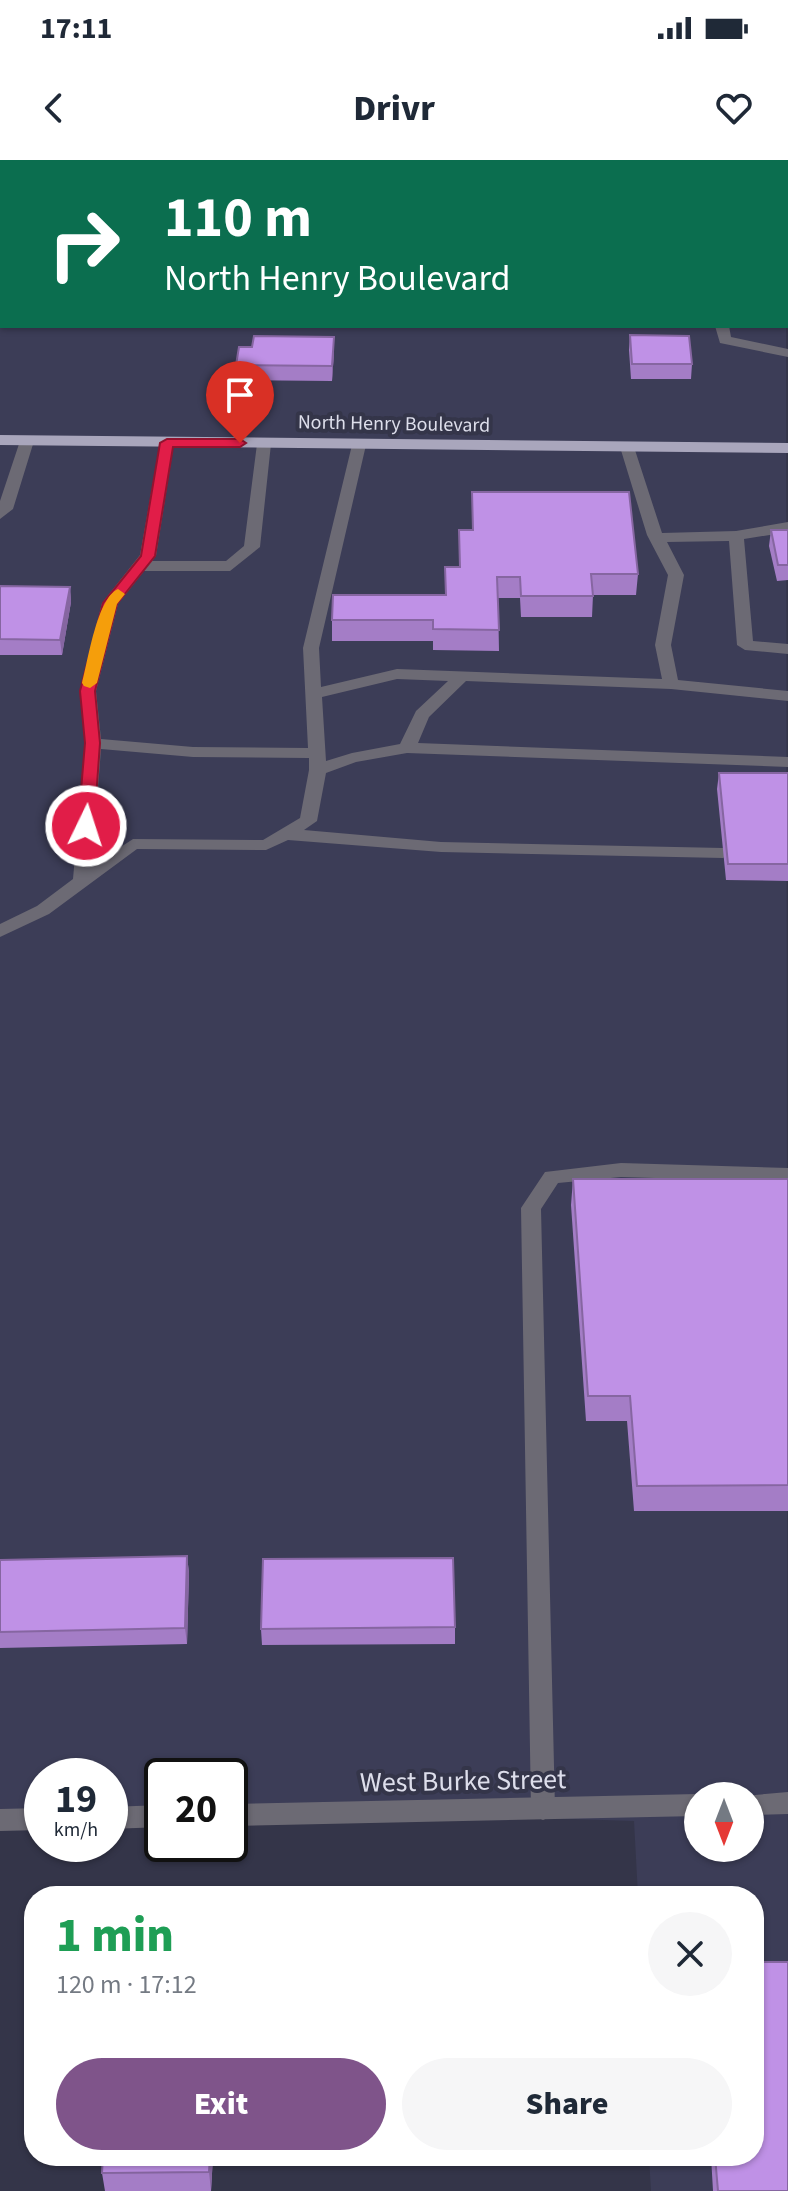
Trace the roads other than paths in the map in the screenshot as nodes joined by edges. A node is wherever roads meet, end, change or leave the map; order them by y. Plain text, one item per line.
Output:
1 (722, 328) edge
2 (788, 353) edge
3 (0, 440) edge
4 (27, 441) junction
5 (167, 443) junction
6 (264, 444) junction
7 (359, 445) junction
8 (627, 447) junction
9 (788, 448) edge
10 (0, 514) edge
11 (788, 527) edge
12 (736, 536) junction
13 (657, 538) junction
14 (140, 566) junction
15 (788, 649) edge
16 (462, 676) junction
17 (671, 684) junction
18 (313, 694) junction
19 (788, 696) edge
20 (93, 743) junction
21 (407, 748) junction
22 (317, 762) junction
23 (788, 762) edge
24 (285, 834) junction
25 (723, 853) edge
26 (82, 881) junction
27 (0, 931) edge
28 (788, 1175) edge
29 (788, 1803) edge
30 (764, 1804) edge
31 (684, 1805) edge
32 (543, 1809) junction
33 (248, 1815) edge
34 (24, 1819) edge
35 (0, 1820) edge

1 - 2 street
3 - 4 highway, North Henry Boulevard
4 - 5 highway, North Henry Boulevard
4 - 10 street
5 - 6 highway, North Henry Boulevard
5 - 14 street
6 - 7 highway, North Henry Boulevard
6 - 14 street
7 - 8 highway, North Henry Boulevard
7 - 18 street
8 - 9 highway, North Henry Boulevard
8 - 13 street
11 - 12 street
12 - 13 street
12 - 15 street
13 - 17 street
14 - 20 street
16 - 17 street
16 - 18 street
16 - 21 street
17 - 19 street
18 - 22 street
20 - 22 street
20 - 26 street
21 - 22 street
21 - 23 street
22 - 24 street
24 - 25 street
24 - 26 street
26 - 27 street
28 - 32 street
29 - 30 street
31 - 32 street, West Burke Street
32 - 33 street, West Burke Street
34 - 35 street

